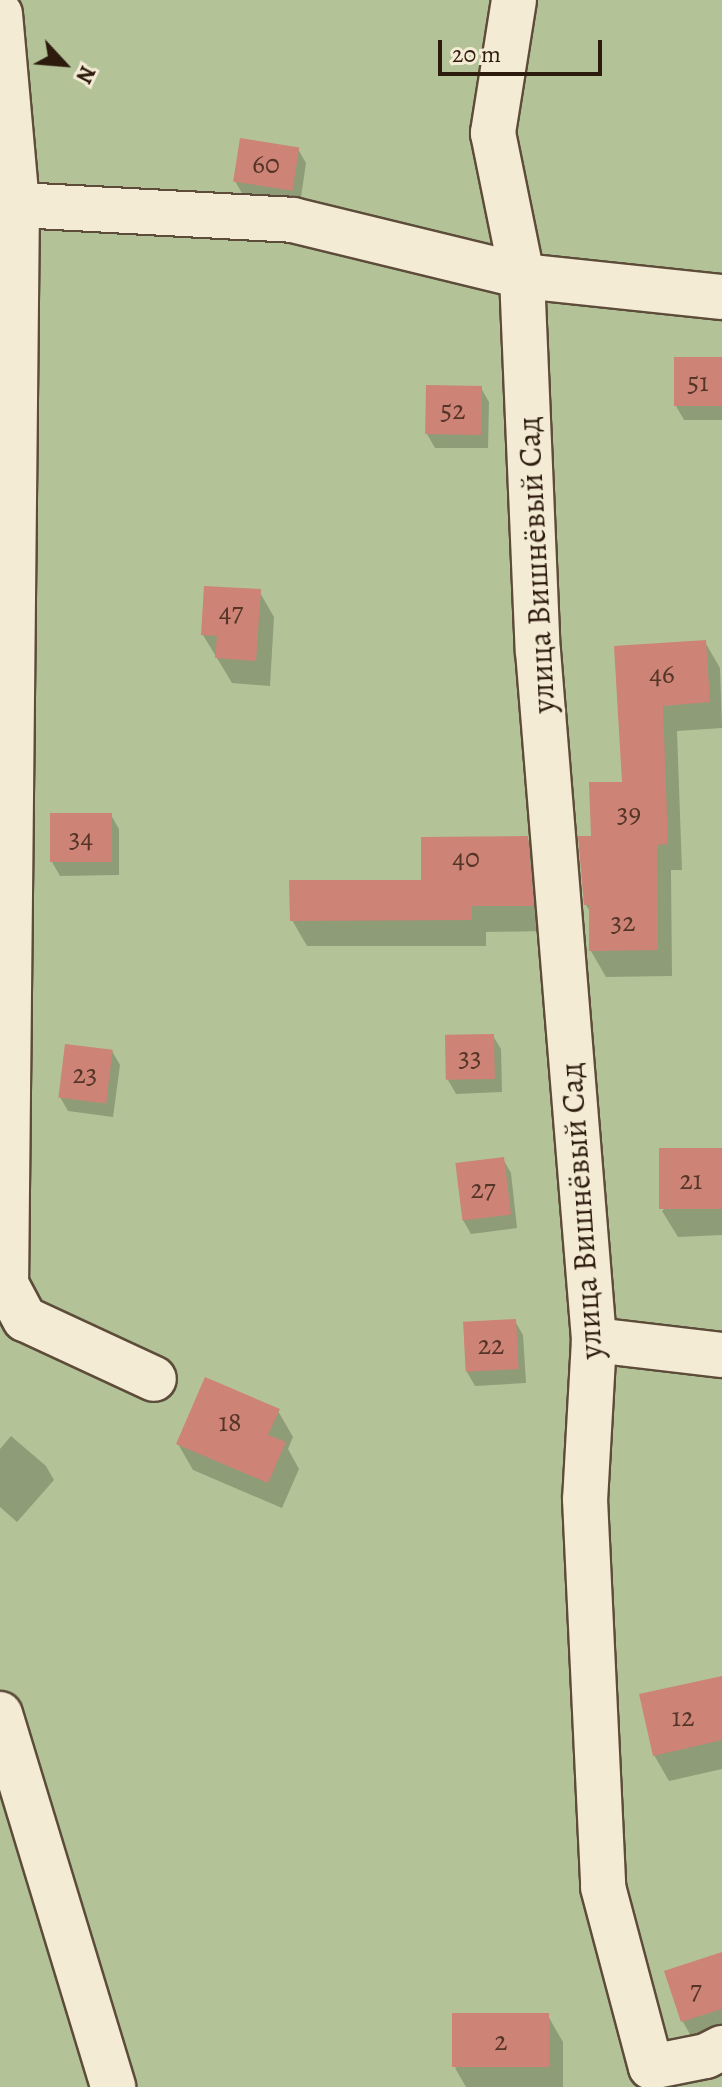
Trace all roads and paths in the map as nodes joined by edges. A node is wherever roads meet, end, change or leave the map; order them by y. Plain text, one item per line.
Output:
1 (514, 0) edge
2 (0, 14) edge
3 (8, 204) edge
4 (522, 276) junction
5 (722, 297) edge
6 (3, 1287) edge
7 (594, 1340) junction
8 (722, 1355) edge
9 (154, 1379) dead end
10 (0, 1714) edge
11 (722, 2048) edge
12 (640, 2077) edge
13 (113, 2087) edge

1 - 4 street, улица Вишнёвый Сад
2 - 3 street
3 - 4 street
3 - 6 street
4 - 5 street
4 - 7 street, улица Вишнёвый Сад
6 - 9 street
7 - 8 street
7 - 12 street, улица Вишнёвый Сад
10 - 13 street
11 - 12 street, улица Вишнёвый Сад

